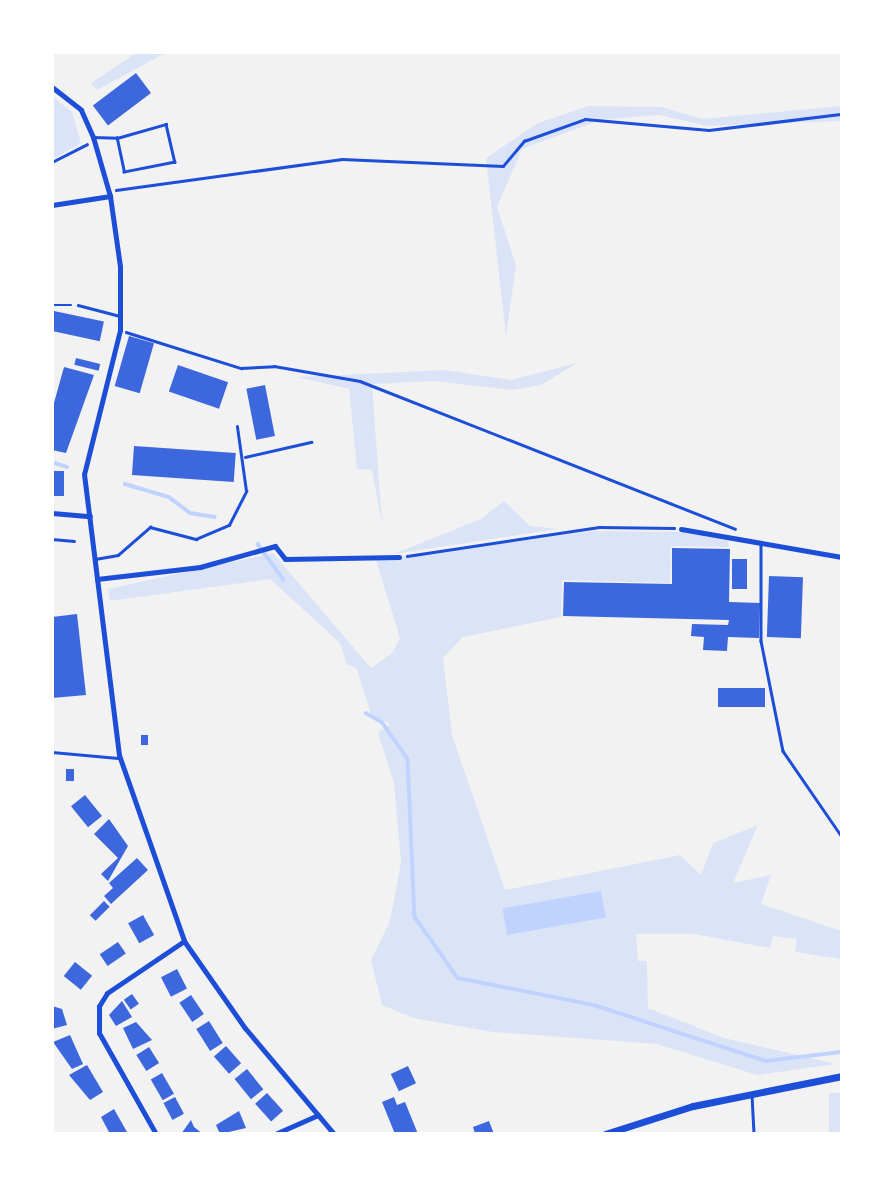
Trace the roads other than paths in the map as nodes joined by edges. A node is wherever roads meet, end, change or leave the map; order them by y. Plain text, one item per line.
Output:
1 (52, 87) edge
2 (117, 138) junction
3 (93, 139) junction
4 (110, 194) junction
5 (52, 205) edge
6 (78, 305) road end
7 (120, 316) junction
8 (237, 427) dead end
9 (311, 442) dead end
10 (245, 457) junction
11 (52, 513) edge
12 (90, 516) junction
13 (681, 529) road end
14 (52, 539) edge
15 (74, 541) dead end
16 (761, 544) junction
17 (399, 557) road end
18 (842, 557) edge
19 (95, 559) junction
20 (97, 579) junction
21 (52, 752) edge
22 (119, 757) junction
23 (842, 837) edge
24 (184, 941) junction
25 (842, 1076) edge
26 (752, 1092) junction
27 (318, 1115) junction
28 (156, 1133) edge
29 (275, 1133) edge
30 (334, 1133) edge
31 (605, 1133) edge
32 (754, 1133) edge

1 - 3 street
2 - 2 lane
2 - 3 lane
3 - 4 street
4 - 5 street
4 - 7 street
6 - 7 lane
7 - 12 street
8 - 10 lane
9 - 10 lane
10 - 19 lane
11 - 12 street
12 - 19 street
13 - 16 street
14 - 15 lane
16 - 18 street
16 - 23 lane
17 - 20 street
19 - 20 street
20 - 22 street
21 - 22 lane
22 - 24 street
24 - 27 street
24 - 28 street
25 - 26 main road
26 - 31 main road
26 - 32 lane
27 - 29 street
27 - 30 street

